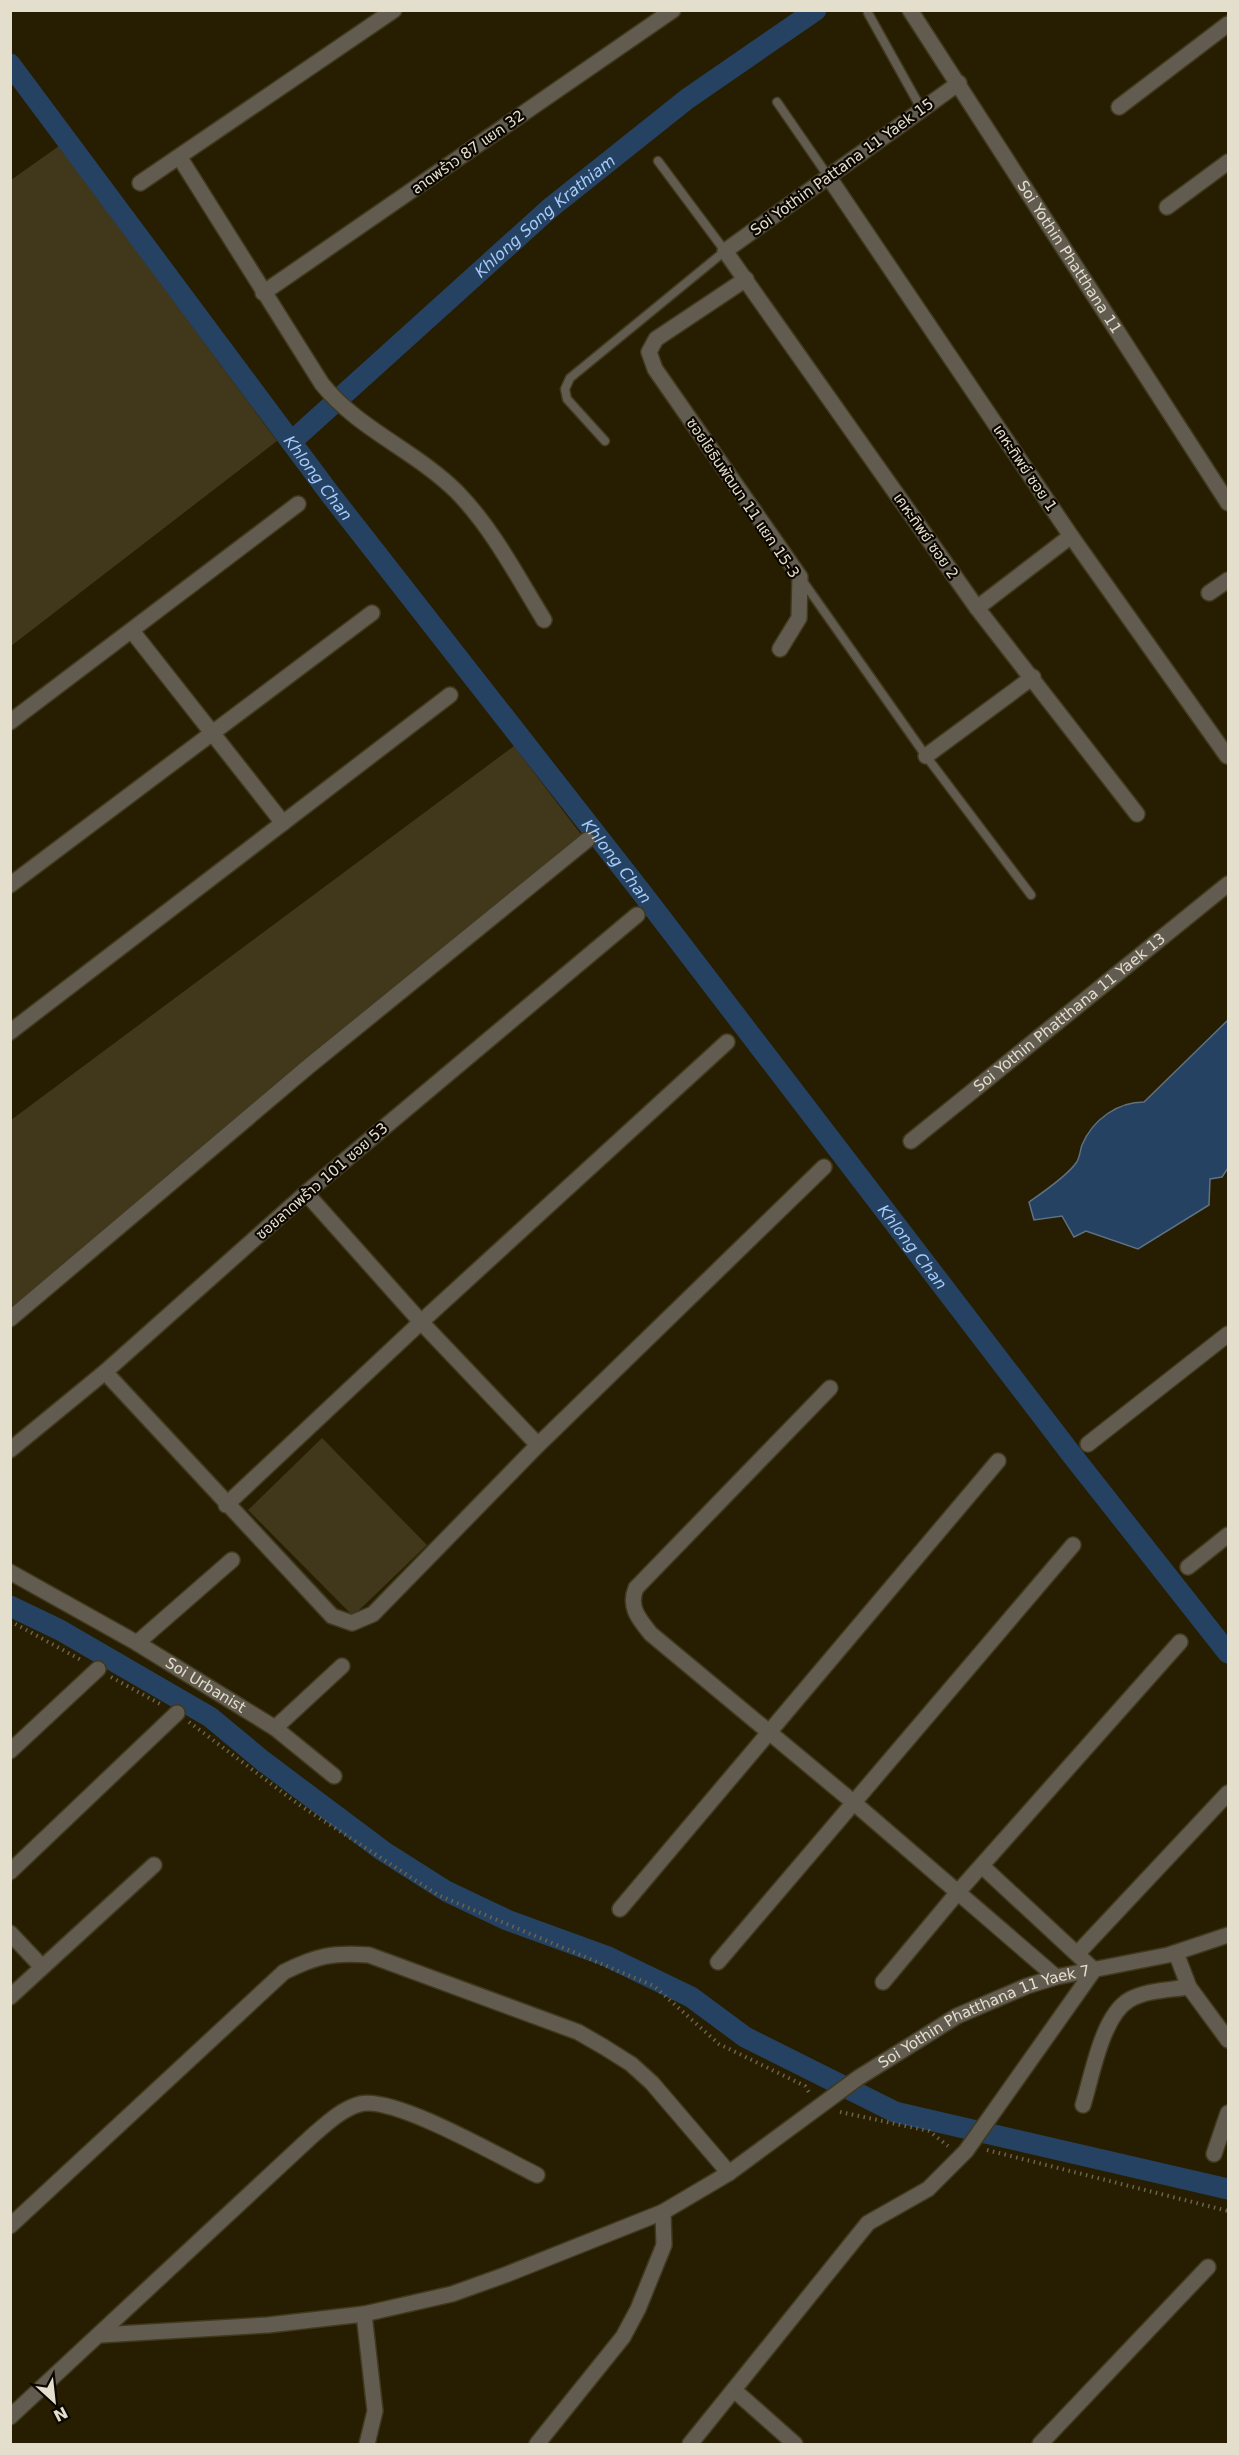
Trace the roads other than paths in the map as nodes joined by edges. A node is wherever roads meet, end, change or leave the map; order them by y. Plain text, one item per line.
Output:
1 (394, 10) edge
2 (673, 10) edge
3 (910, 10) edge
4 (868, 13) dead end
5 (1228, 24) edge
6 (959, 83) junction
7 (777, 102) dead end
8 (1119, 107) dead end
9 (922, 110) junction
10 (180, 158) junction
11 (658, 161) dead end
12 (1228, 162) edge
13 (828, 176) junction
14 (140, 183) dead end
15 (1167, 207) dead end
16 (725, 251) junction
17 (746, 279) junction
18 (263, 293) junction
19 (605, 441) dead end
20 (1228, 503) edge
21 (298, 504) dead end
22 (1071, 536) junction
23 (800, 577) junction
24 (1228, 580) edge
25 (1209, 593) dead end
26 (977, 608) junction
27 (372, 613) dead end
28 (544, 620) dead end
29 (132, 631) junction
30 (780, 649) dead end
31 (1033, 677) junction
32 (450, 695) dead end
33 (10, 722) edge
34 (212, 733) junction
35 (926, 756) junction
36 (1227, 756) edge
37 (1137, 814) dead end
38 (283, 823) junction
39 (587, 840) dead end
40 (1228, 884) edge
41 (10, 885) edge
42 (1031, 896) dead end
43 (637, 915) dead end
44 (10, 1032) edge
45 (727, 1042) dead end
46 (911, 1141) dead end
47 (824, 1167) dead end
48 (306, 1193) junction
49 (10, 1319) edge
50 (421, 1322) junction
51 (1228, 1334) edge
52 (105, 1372) junction
53 (830, 1388) dead end
54 (1088, 1444) dead end
55 (538, 1445) junction
56 (10, 1450) edge
57 (998, 1461) dead end
58 (226, 1505) junction
59 (1228, 1535) edge
60 (1074, 1545) dead end
61 (232, 1560) dead end
62 (1188, 1567) dead end
63 (10, 1572) edge
64 (1180, 1642) dead end
65 (137, 1643) junction
66 (342, 1666) dead end
67 (98, 1669) road end
68 (177, 1713) road end
69 (275, 1728) junction
70 (769, 1733) junction
71 (10, 1751) edge
72 (334, 1776) dead end
73 (1228, 1793) edge
74 (853, 1802) junction
75 (154, 1865) dead end
76 (982, 1866) junction
77 (10, 1872) edge
78 (958, 1893) junction
79 (620, 1910) dead end
80 (10, 1933) edge
81 (1228, 1935) edge
82 (1078, 1953) junction
83 (1176, 1953) junction
84 (718, 1962) dead end
85 (42, 1967) junction
86 (1094, 1970) junction
87 (1056, 1977) junction
88 (883, 1982) dead end
89 (1189, 1987) junction
90 (10, 1997) edge
91 (1228, 2040) edge
92 (1083, 2105) dead end
93 (1228, 2113) edge
94 (1214, 2154) dead end
95 (729, 2173) junction
96 (537, 2175) dead end
97 (663, 2212) junction
98 (10, 2226) edge
99 (1208, 2267) dead end
100 (364, 2314) junction
101 (100, 2335) junction
102 (734, 2390) junction
103 (10, 2417) edge
104 (367, 2445) edge
105 (537, 2445) edge
106 (690, 2445) edge
107 (795, 2445) edge
108 (1040, 2445) edge

1 - 10 street
2 - 18 street, ลาดพร้าว 87 แยก 32
3 - 6 street, Soi Yothin Phatthana 11
4 - 9 lane
5 - 8 street
6 - 9 street, Soi Yothin Pattana 11 Yaek 15
6 - 20 street, Soi Yothin Phatthana 11
7 - 13 lane
9 - 13 street, Soi Yothin Pattana 11 Yaek 15
10 - 14 street
10 - 18 street
11 - 16 lane
12 - 15 street
13 - 16 street, Soi Yothin Pattana 11 Yaek 15
13 - 22 street, เคหะทิพย์ ซอย 1
16 - 17 street, เคหะทิพย์ ซอย 2
16 - 19 lane
17 - 23 street
17 - 26 street, เคหะทิพย์ ซอย 2
18 - 28 street
21 - 29 street
22 - 26 street
22 - 36 street, เคหะทิพย์ ซอย 1
23 - 30 street, ซอยโยธินพัฒนา 11 แยก 15-3
23 - 35 lane
24 - 25 street
26 - 31 street, เคหะทิพย์ ซอย 2
27 - 34 street
29 - 33 street
29 - 34 street
31 - 35 street
31 - 37 street, เคหะทิพย์ ซอย 2
32 - 38 street
34 - 38 street
34 - 41 street
35 - 42 lane
38 - 44 street
39 - 49 street
40 - 46 street, Soi Yothin Phatthana 11 Yaek 13
43 - 48 street, ซอยลาดพร้าว 101 ซอย 53
45 - 50 street
47 - 55 street
48 - 50 street
48 - 52 street, ซอยลาดพร้าว 101 ซอย 53
50 - 55 street
50 - 58 street
51 - 54 street
52 - 56 street, ซอยลาดพร้าว 101 ซอย 53
52 - 58 street
53 - 70 street
55 - 58 street
57 - 70 street
59 - 62 street
60 - 74 street
61 - 65 street
63 - 65 street, Soi Urbanist
64 - 76 street
65 - 69 street, Soi Urbanist
66 - 69 street
67 - 71 street
68 - 77 street
69 - 72 street, Soi Urbanist
70 - 74 street
70 - 79 street
73 - 82 street
74 - 78 street
74 - 84 street
75 - 85 street
76 - 78 street
76 - 82 street
78 - 87 street
78 - 88 street
80 - 85 street
81 - 83 street, Soi Yothin Phatthana 11 Yaek 7
82 - 86 street
83 - 86 street, Soi Yothin Phatthana 11 Yaek 7
83 - 89 street
85 - 90 street
86 - 87 street, Soi Yothin Phatthana 11 Yaek 7
86 - 102 street
87 - 95 street, Soi Yothin Phatthana 11 Yaek 7
89 - 91 street
89 - 92 street
93 - 94 street
95 - 97 street, Soi Yothin Phatthana 11 Yaek 7
95 - 98 street
96 - 101 street
97 - 100 street, Soi Yothin Phatthana 11 Yaek 7
97 - 105 street
99 - 108 street
100 - 101 street, Soi Yothin Phatthana 11 Yaek 7
100 - 104 street
101 - 103 street
102 - 106 street
102 - 107 street

